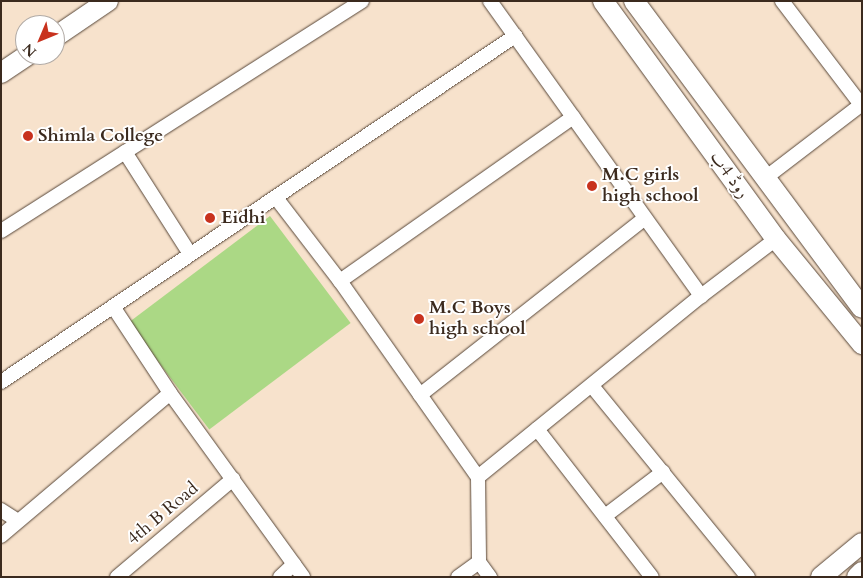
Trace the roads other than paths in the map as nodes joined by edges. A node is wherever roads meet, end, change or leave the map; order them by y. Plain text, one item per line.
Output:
1 (108, 1) edge
2 (362, 1) edge
3 (490, 1) edge
4 (603, 1) edge
5 (634, 1) edge
6 (782, 1) edge
7 (65, 30) edge
8 (515, 36) junction
9 (15, 64) edge
10 (1, 73) edge
11 (861, 105) edge
12 (573, 117) junction
13 (125, 152) junction
14 (764, 179) junction
15 (277, 199) junction
16 (645, 218) junction
17 (1, 231) edge
18 (776, 239) junction
19 (190, 254) junction
20 (340, 281) junction
21 (701, 296) junction
22 (114, 308) junction
23 (862, 308) edge
24 (862, 344) edge
25 (1, 382) edge
26 (592, 386) junction
27 (170, 393) junction
28 (420, 395) junction
29 (537, 429) junction
30 (663, 472) junction
31 (478, 477) junction
32 (233, 479) junction
33 (1, 510) edge
34 (605, 516) junction
35 (18, 521) junction
36 (1, 536) edge
37 (862, 543) edge
38 (479, 562) junction
39 (294, 564) junction
40 (862, 572) edge
41 (117, 577) edge
42 (280, 577) edge
43 (303, 577) edge
44 (458, 577) edge
45 (490, 577) edge
46 (652, 577) edge
47 (748, 577) edge
48 (821, 577) edge
49 (857, 577) edge

1 - 7 main road
2 - 13 street
3 - 8 street
4 - 18 main road, روڈ 4ب
5 - 14 main road, روڈ 4ب
6 - 11 street
8 - 12 street
8 - 15 street
9 - 10 main road
11 - 14 street
12 - 16 street
12 - 20 street
13 - 17 street
13 - 19 street
14 - 23 main road, روڈ 4ب
15 - 19 street
15 - 20 street
16 - 21 street
16 - 28 street
18 - 21 street
18 - 24 main road, روڈ 4ب
19 - 22 street
20 - 28 street
21 - 26 street
22 - 25 street
22 - 27 street
26 - 29 street
26 - 30 street
27 - 32 street
27 - 35 street
28 - 31 street
29 - 31 street
29 - 34 street
30 - 34 street
30 - 47 street
31 - 38 street
32 - 39 street
32 - 41 street, 4th B Road
33 - 35 street
34 - 46 street
35 - 36 street
37 - 48 main road
38 - 44 street
38 - 45 street
39 - 42 street
39 - 43 street
40 - 49 main road

